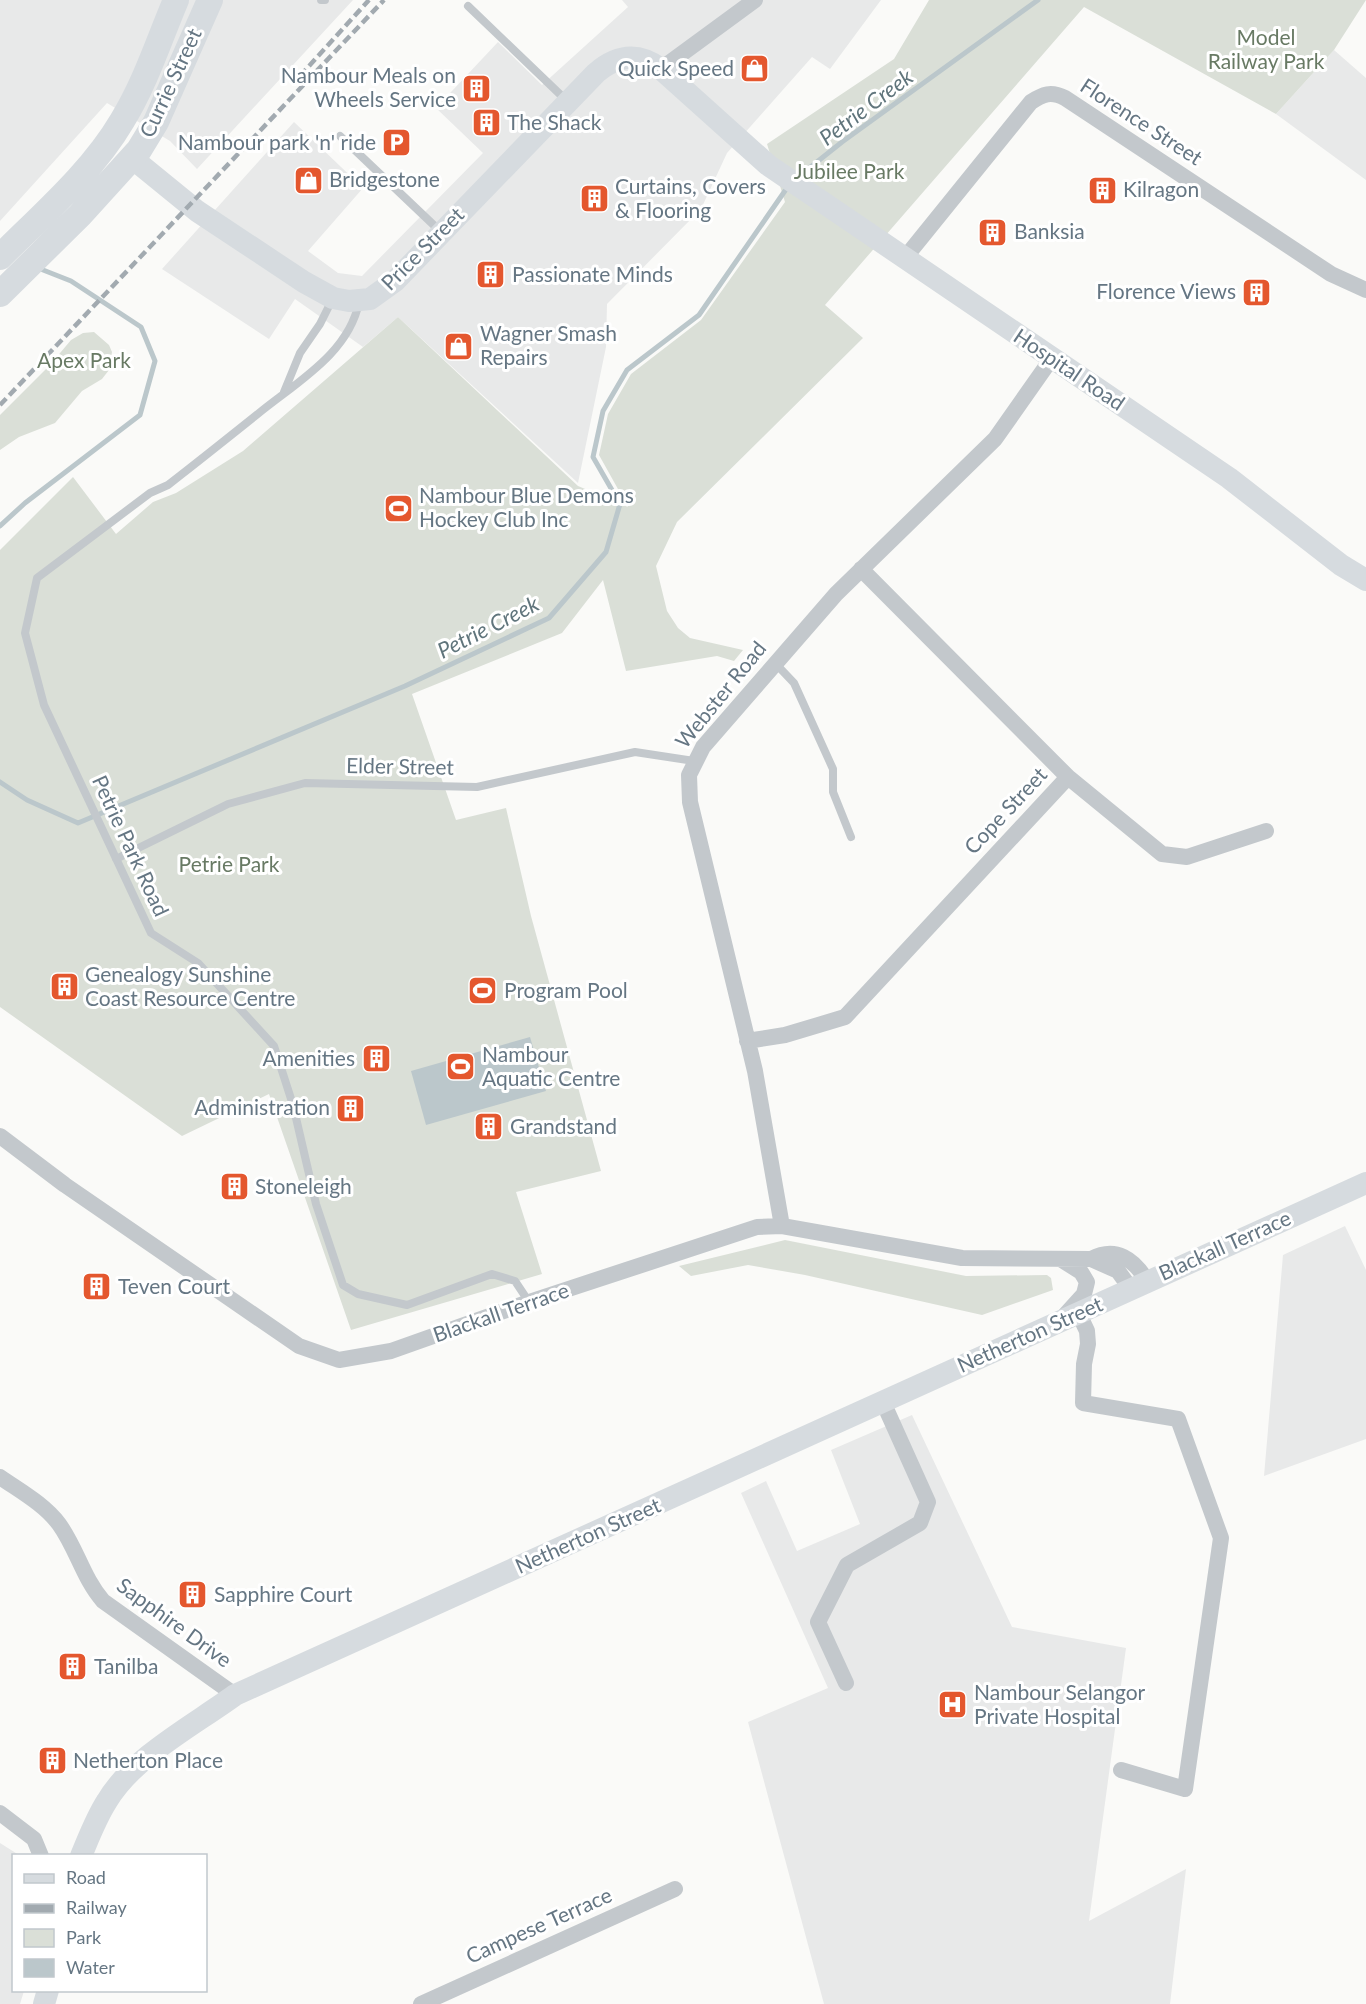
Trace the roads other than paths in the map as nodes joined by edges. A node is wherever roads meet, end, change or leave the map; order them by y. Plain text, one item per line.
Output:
1 (176, 0) edge
2 (210, 0) edge
3 (755, 0) edge
4 (468, 6) dead end
5 (661, 69) junction
6 (568, 102) junction
7 (340, 136) dead end
8 (109, 142) junction
9 (132, 158) junction
10 (768, 165) joint
11 (441, 233) junction
12 (0, 257) edge
13 (904, 259) junction
14 (1366, 290) edge
15 (0, 294) edge
16 (333, 298) junction
17 (359, 301) junction
18 (1052, 358) junction
19 (284, 392) junction
20 (861, 569) junction
21 (1366, 580) edge
22 (775, 663) junction
23 (694, 761) junction
24 (1068, 777) junction
25 (1266, 831) dead end
26 (850, 837) dead end
27 (116, 859) junction
28 (747, 1041) junction
29 (0, 1136) edge
30 (1366, 1183) edge
31 (782, 1226) junction
32 (1061, 1260) junction
33 (1139, 1285) junction
34 (529, 1302) junction
35 (1079, 1314) junction
36 (1056, 1324) junction
37 (883, 1402) junction
38 (0, 1477) edge
39 (846, 1683) dead end
40 (235, 1695) junction
41 (1121, 1770) dead end
42 (0, 1813) edge
43 (40, 1854) edge
44 (82, 1854) edge
45 (675, 1889) dead end
46 (422, 2004) edge

1 - 8 main road, Currie Street
2 - 9 main road, Currie Street
3 - 5 street
4 - 6 lane
5 - 6 street, Price Street
5 - 10 street, Price Street
6 - 11 street, Price Street
7 - 11 lane
8 - 9 main road
8 - 12 main road, Currie Street
9 - 15 main road, Currie Street
9 - 16 street, Price Street
10 - 13 street, Hospital Road
11 - 17 street, Price Street
13 - 14 street, Florence Street
13 - 18 street, Hospital Road
16 - 17 street, Price Street
16 - 19 lane, Petrie Park Road
17 - 19 lane, Petrie Park Road
18 - 20 street, Webster Road
18 - 21 street, Hospital Road
19 - 27 lane, Petrie Park Road
20 - 22 street, Webster Road
20 - 24 street, Cope Street
22 - 23 street, Webster Road
22 - 26 lane
23 - 27 lane, Elder Street
23 - 28 street, Webster Road
24 - 25 street
24 - 28 street, Cope Street
27 - 34 lane, Petrie Park Road
28 - 31 street, Webster Road
29 - 34 street, Blackall Terrace
30 - 33 street, Blackall Terrace
31 - 32 street, Blackall Terrace
31 - 34 street, Blackall Terrace
32 - 33 street, Blackall Terrace
32 - 36 street
33 - 35 street, Netherton Street
35 - 36 street, Netherton Street
35 - 41 street
36 - 37 street, Netherton Street
37 - 39 street
37 - 40 street, Netherton Street
38 - 40 street, Sapphire Drive
40 - 44 street, Netherton Street
42 - 43 street
45 - 46 street, Campese Terrace

